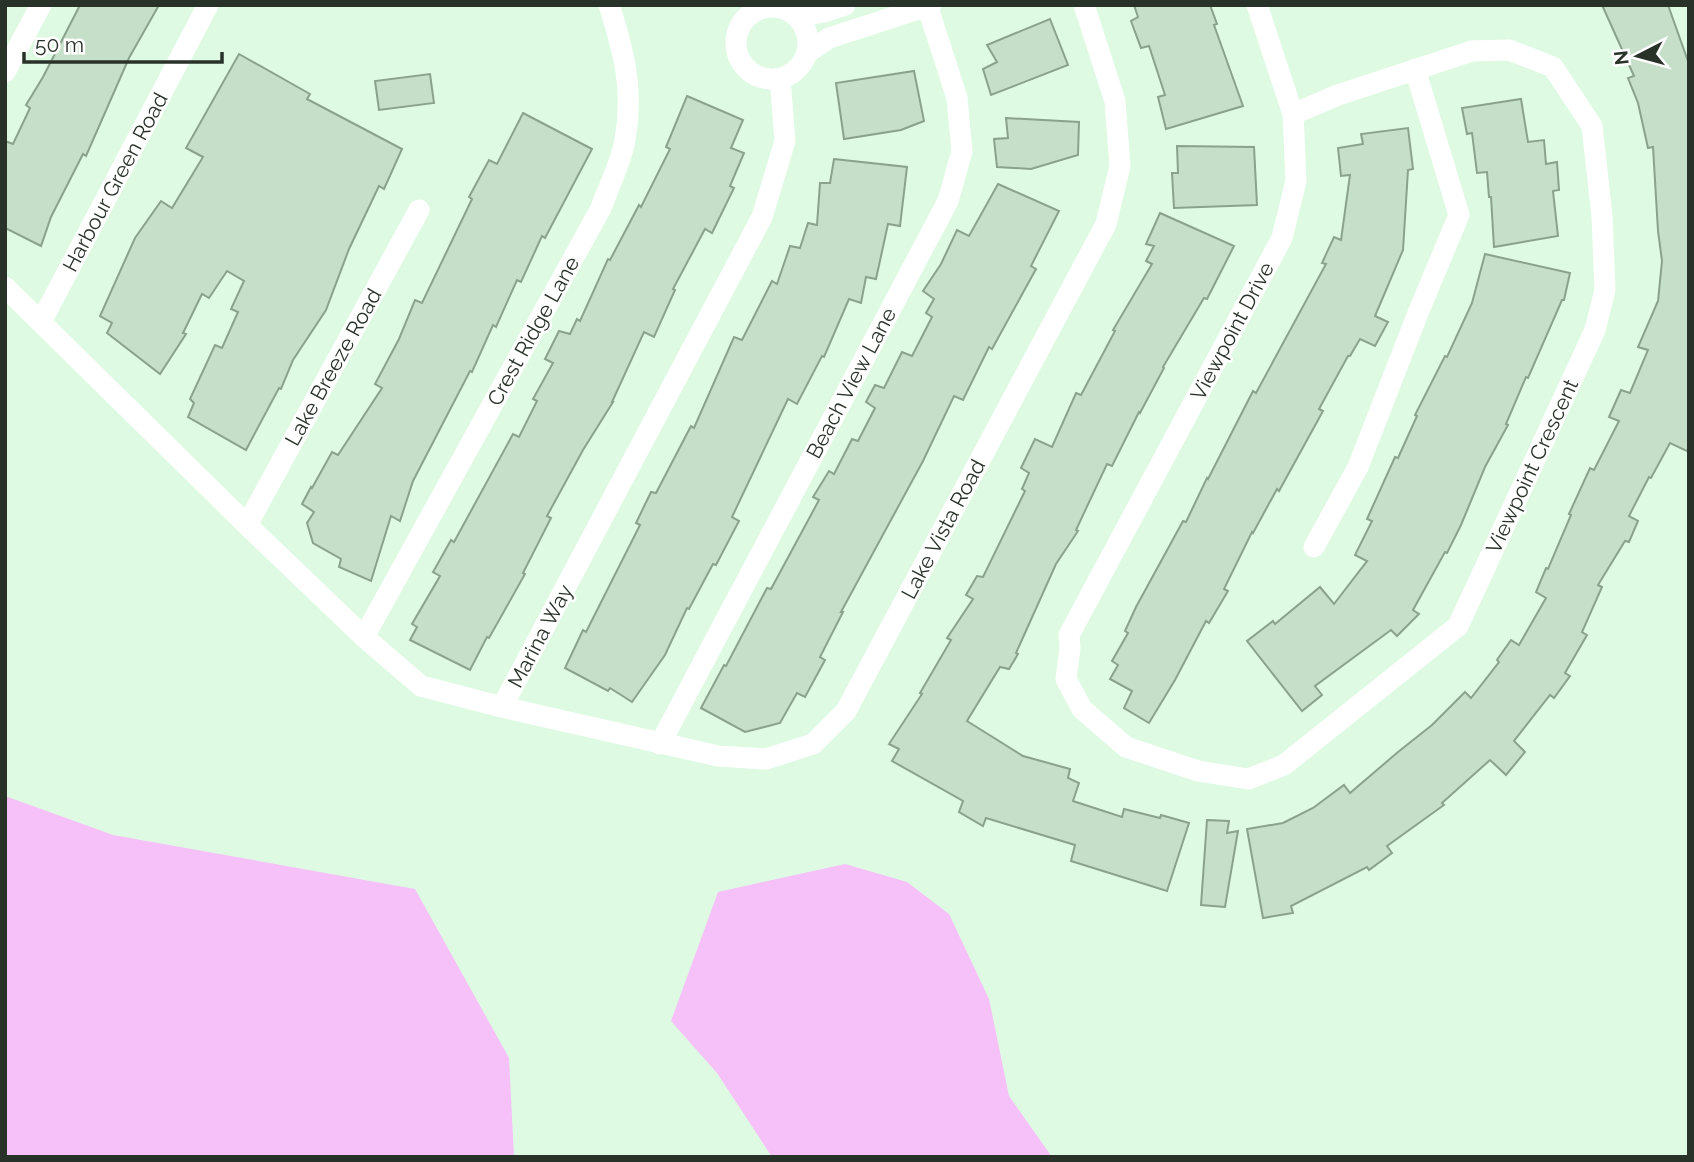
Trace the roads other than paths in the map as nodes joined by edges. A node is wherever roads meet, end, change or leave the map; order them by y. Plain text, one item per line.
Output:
1 (41, 5) edge
2 (208, 5) edge
3 (609, 5) edge
4 (845, 5) edge
5 (1084, 5) edge
6 (1257, 5) edge
7 (764, 6) edge
8 (928, 6) edge
9 (797, 16) junction
10 (807, 53) junction
11 (1415, 69) junction
12 (5, 72) edge
13 (780, 79) junction
14 (1293, 114) junction
15 (419, 210) dead end
16 (5, 286) edge
17 (41, 322) junction
18 (247, 525) junction
19 (1314, 547) dead end
20 (1069, 635) joint
21 (364, 637) junction
22 (502, 708) junction
23 (660, 744) junction

1 - 12 street
2 - 17 street, Harbour Green Road
3 - 21 street, Crest Ridge Lane
4 - 9 street
5 - 23 street, Lake Vista Road
6 - 14 street, Viewpoint Drive
7 - 9 street
7 - 13 street
8 - 10 street
8 - 23 street, Beach View Lane
9 - 10 street
10 - 13 street
11 - 14 street, Viewpoint Crescent
11 - 19 street
11 - 20 street, Viewpoint Crescent
13 - 22 street, Marina Way
14 - 20 street, Viewpoint Drive
15 - 18 street, Lake Breeze Road
16 - 17 street, Marina Way
17 - 18 street, Marina Way
18 - 21 street, Marina Way
21 - 22 street, Marina Way
22 - 23 street, Lake Vista Road

